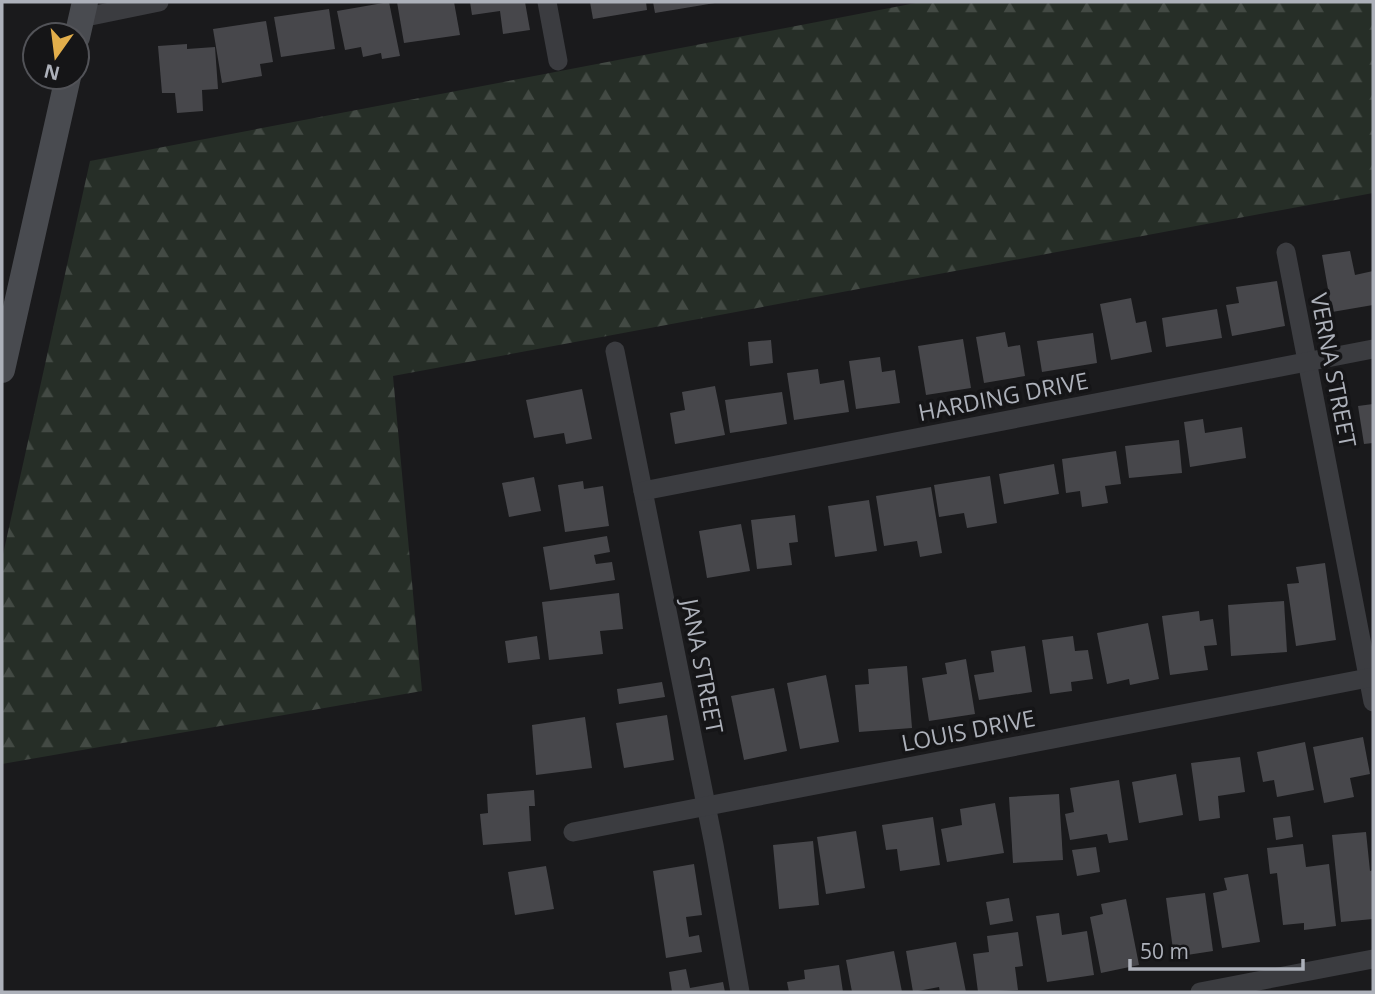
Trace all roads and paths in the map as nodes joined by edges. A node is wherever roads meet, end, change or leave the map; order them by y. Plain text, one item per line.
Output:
1 (159, 2) edge
2 (547, 2) edge
3 (81, 19) edge
4 (558, 61) dead end
5 (65, 91) edge
6 (1286, 253) dead end
7 (1373, 349) edge
8 (615, 351) dead end
9 (1308, 362) junction
10 (2, 370) edge
11 (643, 491) junction
12 (1371, 677) edge
13 (1373, 702) edge
14 (706, 806) junction
15 (573, 832) dead end
16 (1373, 959) edge
17 (740, 992) edge
18 (1200, 992) edge

1 - 3 street
2 - 4 street
5 - 10 street
6 - 9 street, VERNA STREET
7 - 9 street, HARDING DRIVE
8 - 11 street, JANA STREET
9 - 11 street, HARDING DRIVE
9 - 12 street, VERNA STREET
11 - 14 street, JANA STREET
12 - 13 street, VERNA STREET
12 - 14 street, LOUIS DRIVE
14 - 15 street, LOUIS DRIVE
14 - 17 street, JANA STREET
16 - 18 street

